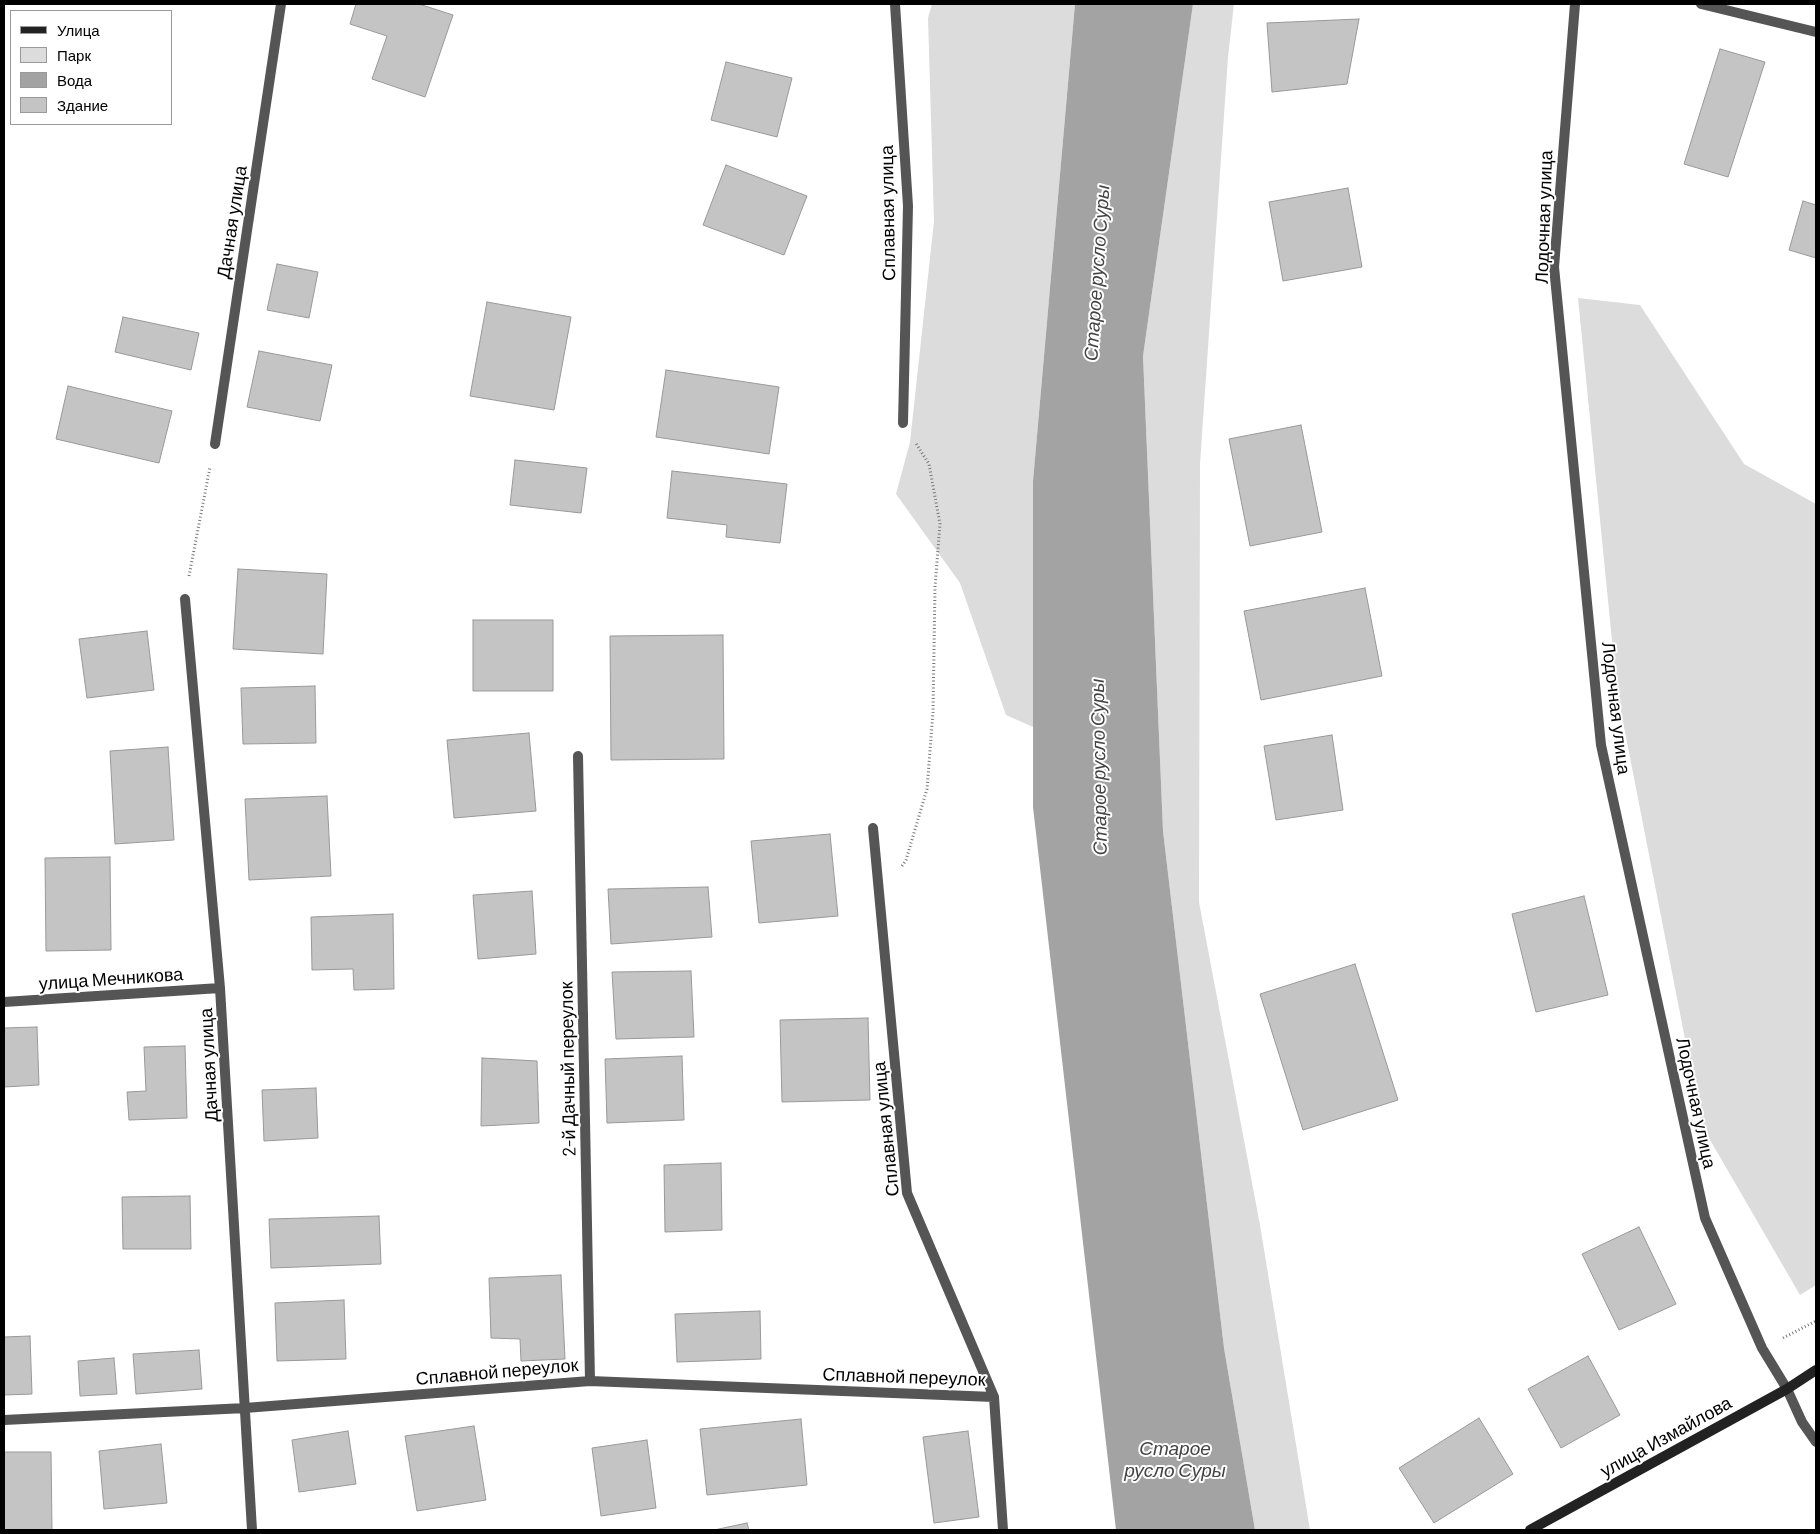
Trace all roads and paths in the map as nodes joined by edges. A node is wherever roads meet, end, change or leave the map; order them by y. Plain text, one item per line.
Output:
1 (281, 4) edge
2 (895, 4) edge
3 (1575, 4) edge
4 (1701, 4) edge
5 (1816, 32) edge
6 (903, 423) joint
7 (215, 444) joint
8 (185, 599) joint
9 (578, 756) dead end
10 (873, 828) dead end
11 (880, 903) junction
12 (220, 988) junction
13 (4, 1002) edge
14 (1816, 1321) edge
15 (1762, 1348) junction
16 (1816, 1370) edge
17 (590, 1381) junction
18 (1786, 1389) junction
19 (994, 1397) junction
20 (246, 1408) junction
21 (4, 1420) edge
22 (1816, 1442) edge
23 (252, 1530) edge
24 (1003, 1530) edge
25 (1530, 1530) edge

1 - 7 street, Дачная улица
2 - 6 street, Сплавная улица
3 - 15 street, Лодочная улица
4 - 5 street
6 - 11 path
7 - 8 path
8 - 12 street, Дачная улица
9 - 17 street, 2-й Дачный переулок
10 - 11 street, Сплавная улица
11 - 19 street, Сплавная улица
12 - 13 street, улица Мечникова
12 - 20 street, Дачная улица
14 - 15 path
15 - 18 street, Лодочная улица
16 - 18 main road, улица Измайлова
17 - 19 street, Сплавной переулок
17 - 20 street, Сплавной переулок
18 - 22 street, Лодочная улица
18 - 25 main road, улица Измайлова
19 - 24 street, Сплавная улица
20 - 21 street, Сплавной переулок
20 - 23 street, Дачная улица

